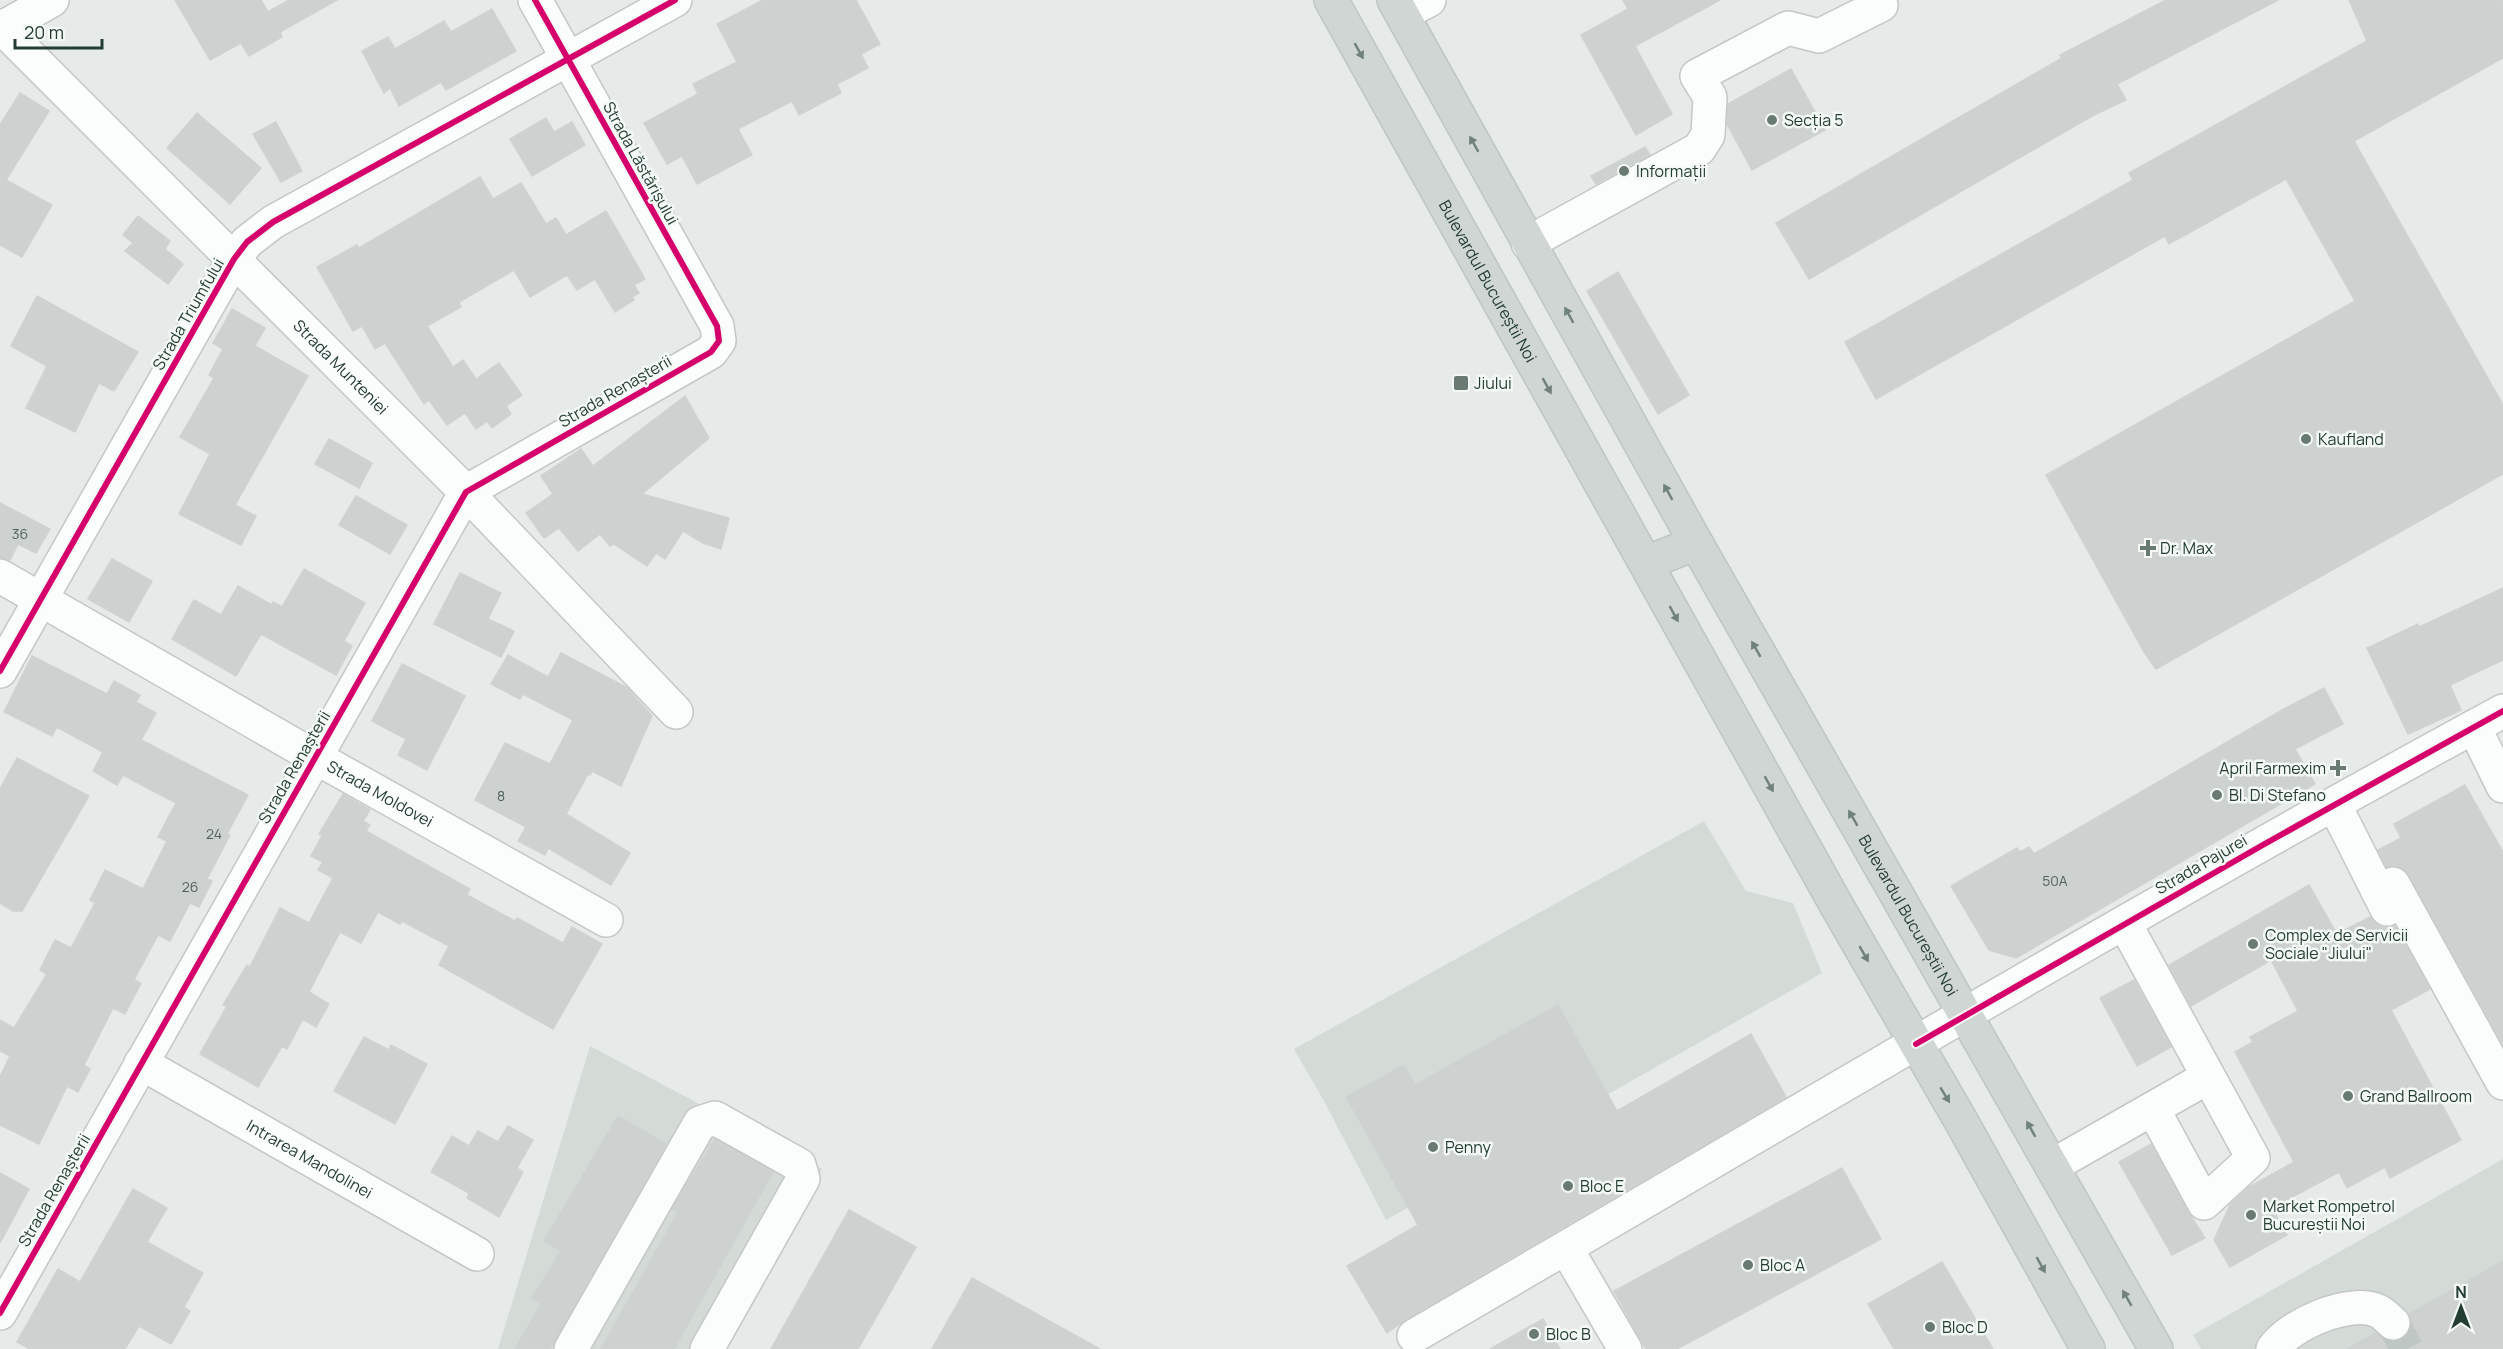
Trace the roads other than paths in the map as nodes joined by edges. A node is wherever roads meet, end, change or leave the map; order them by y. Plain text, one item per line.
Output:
1 (52, 0) edge
2 (535, 0) edge
3 (675, 0) edge
4 (1331, 0) edge
5 (1409, 5) edge
6 (1881, 5) dead end
7 (1, 29) edge
8 (568, 58) junction
9 (1528, 243) junction
10 (234, 259) junction
11 (719, 341) joint
12 (466, 492) junction
13 (1696, 543) junction
14 (1646, 562) junction
15 (0, 576) edge
16 (41, 599) junction
17 (0, 671) edge
18 (2503, 711) edge
19 (676, 712) dead end
20 (2474, 727) junction
21 (315, 757) junction
22 (2503, 786) edge
23 (2334, 804) junction
24 (606, 920) dead end
25 (2125, 924) junction
26 (1966, 1014) junction
27 (1916, 1044) junction
28 (141, 1063) junction
29 (2208, 1077) junction
30 (2503, 1083) edge
31 (2153, 1109) junction
32 (2052, 1166) junction
33 (1566, 1248) junction
34 (477, 1254) dead end
35 (0, 1313) edge
36 (2393, 1323) tunnel mouth
37 (1414, 1336) dead end
38 (571, 1349) edge
39 (707, 1349) edge
40 (1625, 1349) edge
41 (2088, 1349) edge
42 (2156, 1349) edge
43 (2272, 1349) edge

1 - 7 street
2 - 8 street, Strada Lăstărișului
3 - 8 street, Strada Triumfului
4 -> 14 main road, Bulevardul Bucureștii Noi
9 -> 5 main road, Bulevardul Bucureștii Noi
6 - 9 street
7 - 10 street, Strada Munteniei
8 - 10 street, Strada Triumfului
8 - 11 street, Strada Lăstărișului
13 -> 9 main road, Bulevardul Bucureștii Noi
10 - 12 street, Strada Munteniei
10 - 16 street, Strada Triumfului
11 - 12 street, Strada Renașterii
12 - 19 street, Strada Munteniei
12 - 21 street, Strada Renașterii
13 - 14 main road
26 -> 13 main road, Bulevardul Bucureștii Noi
14 -> 27 main road, Bulevardul Bucureștii Noi
15 - 16 street, Strada Moldovei
16 - 17 street, Strada Triumfului
16 - 21 street, Strada Moldovei
18 - 20 street, Strada Pajurei
20 - 22 street
20 - 23 street, Strada Pajurei
21 - 24 street, Strada Moldovei
21 - 28 street, Strada Renașterii
23 - 25 street, Strada Pajurei
23 - 30 street
25 - 26 street, Strada Pajurei
25 - 29 street
26 - 27 street, Strada Pajurei
32 -> 26 main road, Bulevardul Bucureștii Noi
27 - 33 street, Strada Pajurei
27 -> 41 main road, Bulevardul Bucureștii Noi
28 - 34 street, Intrarea Mandolinei
28 - 35 street, Strada Renașterii
29 - 31 street
29 - 31 street
31 - 32 street
42 -> 32 main road, Bulevardul Bucureștii Noi
33 - 37 street, Strada Pajurei
33 - 40 street
36 - 43 street
38 - 39 street

